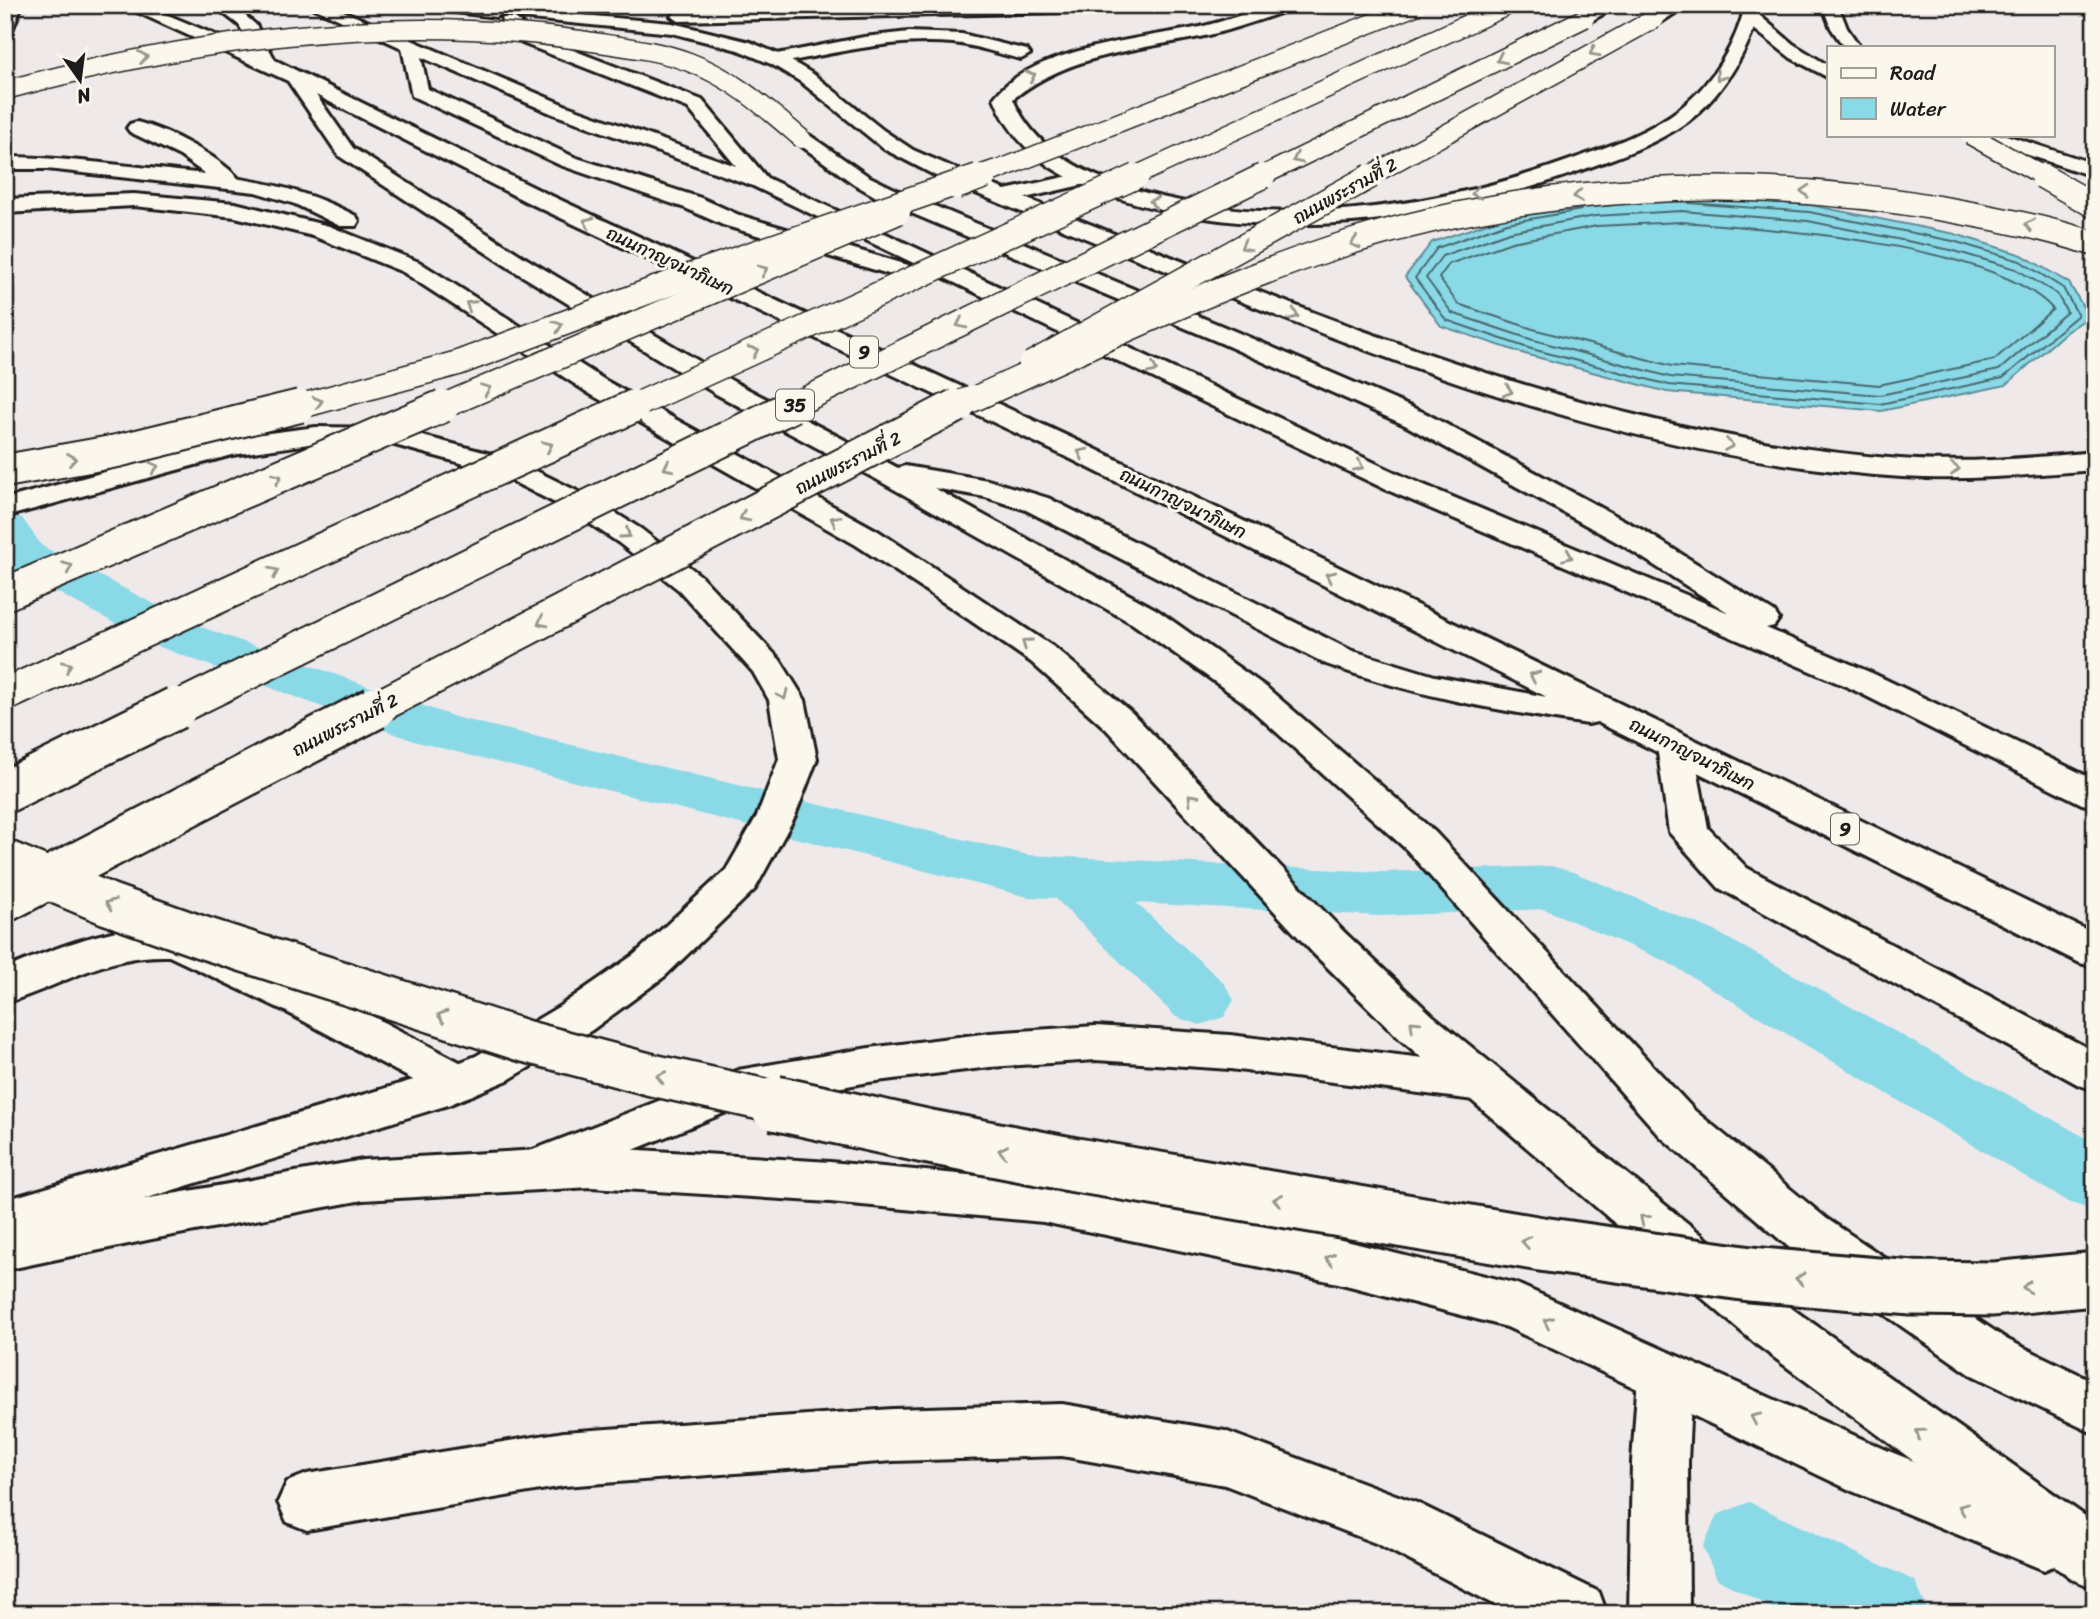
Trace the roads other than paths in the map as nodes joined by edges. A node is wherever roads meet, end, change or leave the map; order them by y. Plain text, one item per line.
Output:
1 (14, 5) edge
2 (130, 5) edge
3 (221, 5) edge
4 (315, 5) edge
5 (439, 5) edge
6 (1150, 5) edge
7 (1290, 5) edge
8 (1418, 5) edge
9 (1509, 5) edge
10 (1611, 5) edge
11 (1679, 5) edge
12 (1830, 5) edge
13 (1752, 10) edge
14 (511, 16) junction
15 (551, 16) junction
16 (5, 27) edge
17 (410, 46) junction
18 (1851, 46) edge
19 (1021, 54) dead end
20 (777, 59) junction
21 (267, 63) junction
22 (1827, 72) edge
23 (296, 79) junction
24 (5, 90) edge
25 (137, 128) dead end
26 (1964, 136) edge
27 (1972, 136) edge
28 (1990, 136) edge
29 (9, 162) edge
30 (997, 169) junction
31 (2095, 171) edge
32 (1083, 179) junction
33 (760, 182) junction
34 (232, 184) junction
35 (2095, 194) edge
36 (1006, 197) junction
37 (5, 206) edge
38 (2095, 206) edge
39 (2095, 244) edge
40 (411, 267) junction
41 (1185, 271) junction
42 (1019, 305) junction
43 (599, 388) junction
44 (725, 388) junction
45 (939, 415) junction
46 (1415, 419) junction
47 (2095, 461) edge
48 (5, 471) edge
49 (886, 473) junction
50 (5, 508) edge
51 (5, 594) edge
52 (1862, 681) junction
53 (5, 695) edge
54 (1607, 711) junction
55 (1675, 746) junction
56 (5, 792) edge
57 (2095, 795) edge
58 (5, 861) edge
59 (5, 901) edge
60 (2095, 952) edge
61 (5, 987) edge
62 (2095, 1073) edge
63 (457, 1083) junction
64 (1482, 1083) junction
65 (535, 1170) junction
66 (5, 1222) edge
67 (5, 1249) edge
68 (2095, 1279) edge
69 (1665, 1376) junction
70 (2095, 1409) edge
71 (307, 1502) dead end
72 (2095, 1560) edge
73 (1658, 1603) edge
74 (1577, 1614) edge

1 - 16 main road
2 - 21 main road, ถนนกาญจนาภิเษก / 9
3 - 21 main road
4 - 17 main road
5 - 14 main road
6 - 15 main road
32 -> 7 main road
8 - 30 main road, bridge
53 -> 9 main road, bridge
10 -> 56 main road, 35, bridge
11 -> 45 main road, ถนนพระรามที่ 2, bridge
12 - 18 main road
13 - 22 main road
13 -> 32 main road
14 - 15 main road
14 - 33 main road
15 - 20 main road
17 - 33 main road
17 - 42 main road
19 - 20 main road
20 - 36 main road
21 - 23 main road, ถนนกาญจนาภิเษก / 9
23 - 44 main road
54 -> 23 main road, ถนนกาญจนาภิเษก / 9
24 -> 46 main road, bridge
25 - 34 main road
26 - 35 main road
27 - 38 main road, bridge
28 - 31 main road
29 - 34 main road
48 -> 30 main road, bridge
51 -> 30 main road, bridge
32 - 36 main road
33 - 42 main road
34 - 40 main road
36 - 41 main road
37 - 40 main road
39 -> 45 main road, bridge
43 -> 40 main road
41 - 46 main road
41 -> 47 main road
42 -> 52 main road
43 - 44 main road
64 -> 43 main road
44 - 49 main road
45 -> 59 main road, ถนนพระรามที่ 2, bridge
46 - 52 main road
49 - 54 main road
49 - 70 main road, bridge
50 -> 63 main road
52 - 57 main road
54 - 55 main road, ถนนกาญจนาภิเษก / 9
55 - 60 main road, ถนนกาญจนาภิเษก / 9
55 - 62 main road
68 -> 58 main road, bridge
61 - 63 main road
63 - 66 main road
64 - 65 main road
72 -> 64 main road
65 - 67 main road
69 -> 65 main road
72 -> 69 main road
69 - 73 main road
71 - 74 main road

